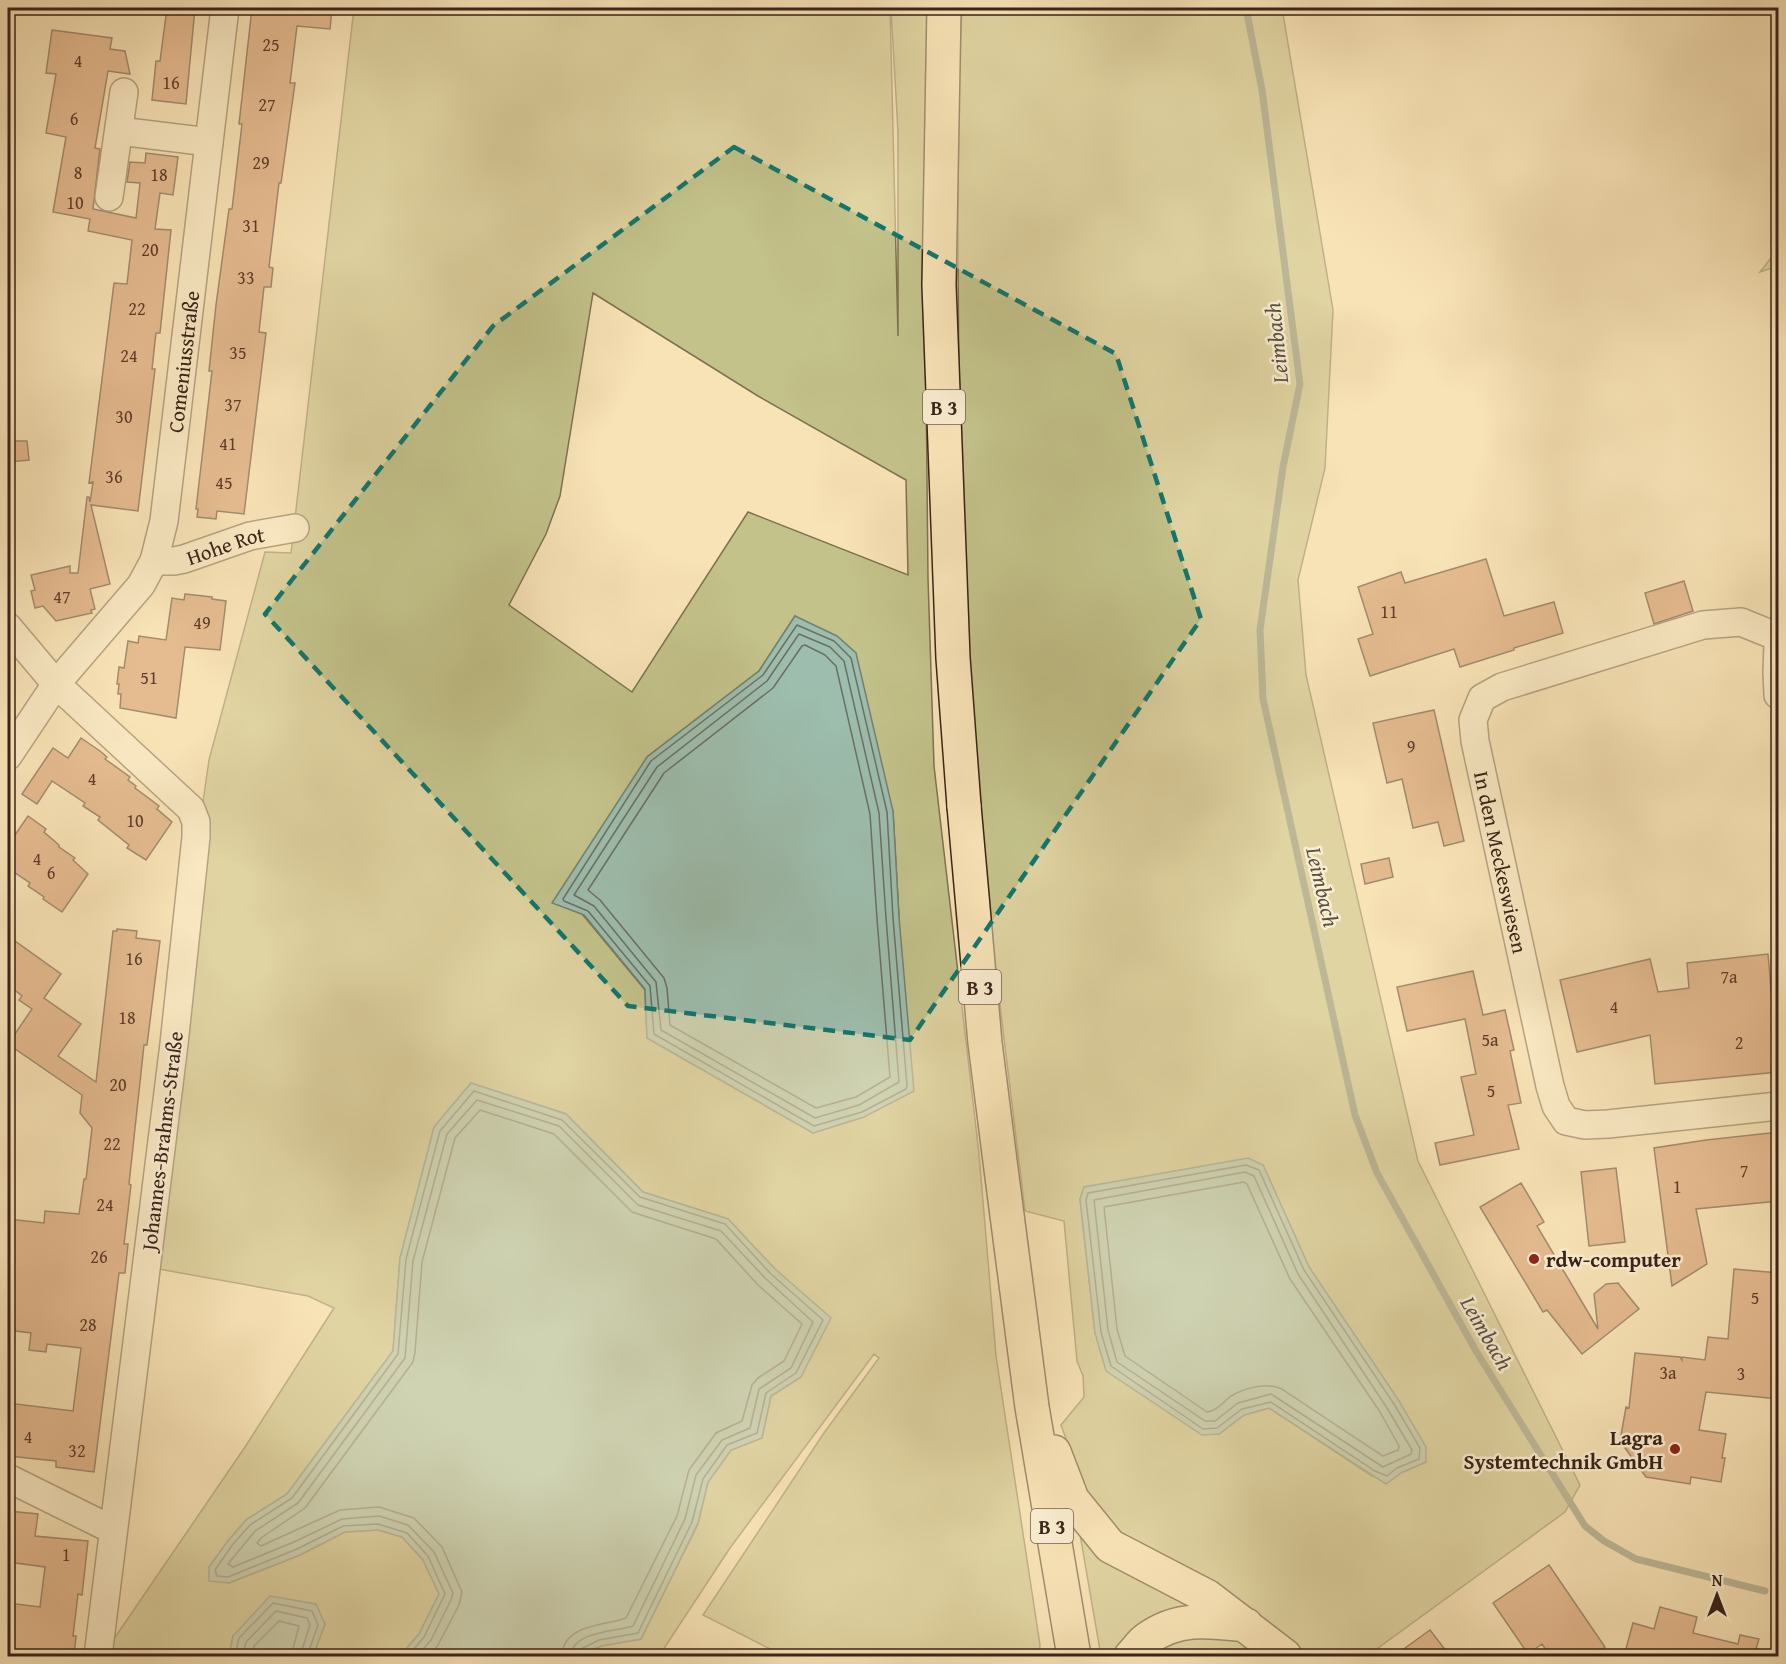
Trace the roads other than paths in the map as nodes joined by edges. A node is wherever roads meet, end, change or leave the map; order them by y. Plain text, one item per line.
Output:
1 (225, 8) edge
2 (944, 8) edge
3 (124, 92) dead end
4 (119, 131) junction
5 (208, 142) junction
6 (109, 197) dead end
7 (295, 528) dead end
8 (154, 561) junction
9 (8, 627) edge
10 (1779, 637) edge
11 (1779, 644) edge
12 (56, 684) junction
13 (1779, 696) edge
14 (8, 756) edge
15 (1779, 1106) edge
16 (1032, 1407) junction
17 (8, 1478) edge
18 (113, 1530) junction
19 (1246, 1625) junction
20 (1072, 1653) edge
21 (98, 1656) edge
22 (1131, 1656) edge
23 (1285, 1656) edge

1 - 5 street, Comeniusstraße
2 - 16 main road, B 3
3 - 4 street
4 - 5 street
4 - 6 street
5 - 8 street, Comeniusstraße
7 - 8 street, Hohe Rot
8 - 12 street, Comeniusstraße
9 - 12 street, Johannes-Brahms-Straße
10 - 15 street, In den Meckeswiesen
11 - 13 street
12 - 14 street, Comeniusstraße
12 - 18 street, Johannes-Brahms-Straße
16 - 19 main road
16 - 20 main road, B 3
17 - 18 street
18 - 21 street, Johannes-Brahms-Straße
19 - 22 main road
19 - 23 main road

